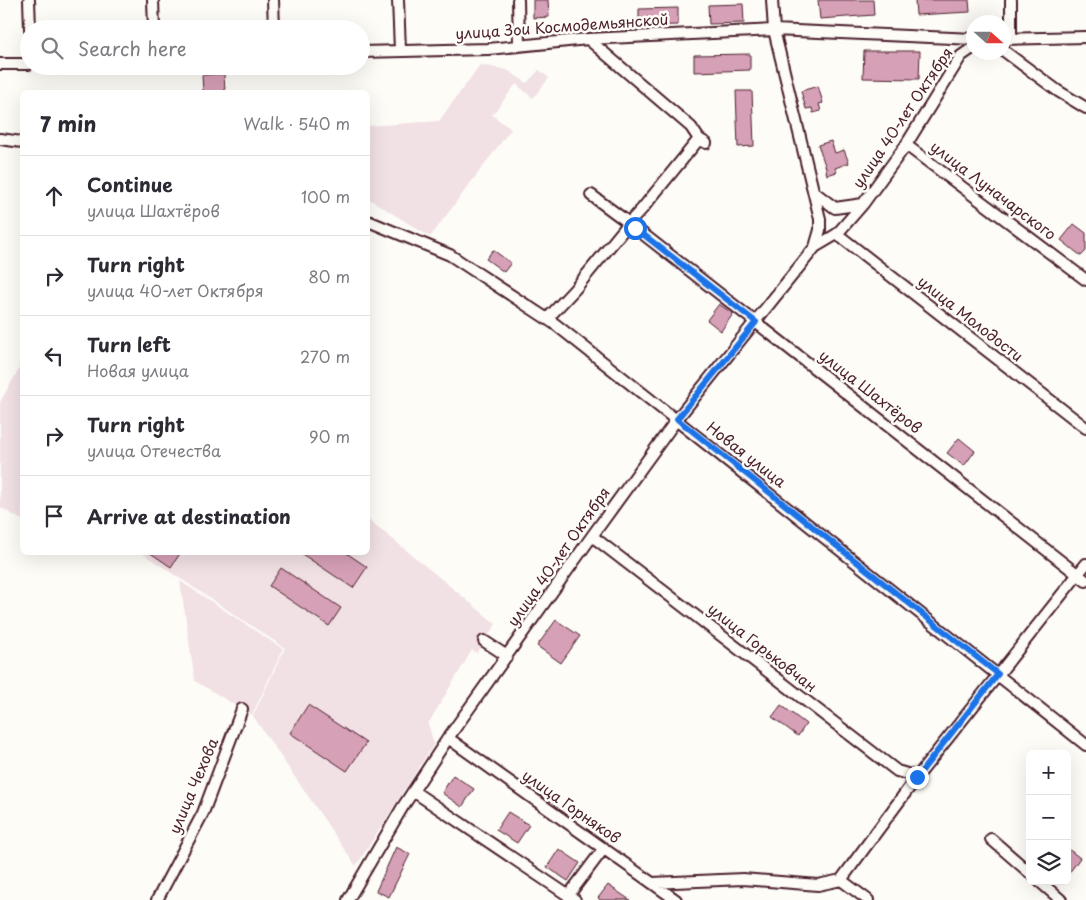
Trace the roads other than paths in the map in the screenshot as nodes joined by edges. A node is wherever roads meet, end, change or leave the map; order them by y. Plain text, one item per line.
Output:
1 (29, 0) edge
2 (153, 0) edge
3 (273, 0) edge
4 (398, 0) edge
5 (518, 0) edge
6 (772, 0) edge
7 (1011, 0) edge
8 (1010, 15) edge
9 (30, 20) edge
10 (154, 20) edge
11 (274, 20) edge
12 (774, 30) junction
13 (1086, 36) edge
14 (588, 39) junction
15 (966, 39) edge
16 (1011, 39) edge
17 (520, 44) junction
18 (400, 50) junction
19 (370, 52) edge
20 (966, 53) edge
21 (1011, 57) edge
22 (0, 64) edge
23 (20, 64) edge
24 (1086, 108) edge
25 (0, 139) edge
26 (20, 142) edge
27 (906, 145) junction
28 (814, 192) junction
29 (590, 195) dead end
30 (863, 204) junction
31 (370, 222) edge
32 (632, 225) junction
33 (836, 234) junction
34 (815, 247) junction
35 (1086, 280) edge
36 (547, 319) junction
37 (756, 322) junction
38 (677, 419) junction
39 (1086, 428) edge
40 (592, 536) junction
41 (1086, 564) edge
42 (1077, 574) junction
43 (1086, 581) edge
44 (484, 642) dead end
45 (507, 656) junction
46 (998, 674) junction
47 (242, 710) dead end
48 (448, 738) junction
49 (1086, 745) edge
50 (917, 777) junction
51 (414, 791) junction
52 (992, 839) dead end
53 (604, 848) junction
54 (1026, 869) edge
55 (841, 880) junction
56 (652, 882) junction
57 (1044, 885) edge
58 (572, 898) edge
59 (157, 900) edge
60 (348, 900) edge
61 (676, 900) edge
62 (868, 900) edge
63 (1061, 900) edge

1 - 9 street
2 - 10 street
3 - 11 street
4 - 18 street
5 - 17 street
6 - 12 street, улица 40-лет Октября
7 - 8 street
12 - 14 street, улица Зои Космодемьянской
12 - 15 street, улица Зои Космодемьянской
12 - 28 street, улица 40-лет Октября
13 - 16 street
14 - 17 street, улица Зои Космодемьянской
14 - 32 street
17 - 18 street, улица Зои Космодемьянской
18 - 19 street, улица Зои Космодемьянской
20 - 27 street, улица 40-лет Октября
21 - 24 street
22 - 23 street
25 - 26 street
27 - 30 street, улица 40-лет Октября
27 - 35 street, улица Луначарского
28 - 30 street
28 - 34 street, улица 40-лет Октября
29 - 32 street, улица Шахтёров
30 - 33 street, улица 40-лет Октября
31 - 36 street, Новая улица
32 - 36 street
32 - 37 street, улица Шахтёров
33 - 34 street, улица 40-лет Октября
33 - 39 street, улица Молодости
34 - 37 street, улица 40-лет Октября
36 - 38 street, Новая улица
37 - 38 street, улица 40-лет Октября
37 - 42 street, улица Шахтёров
38 - 40 street, улица 40-лет Октября
38 - 46 street, Новая улица
40 - 45 street, улица 40-лет Октября
40 - 50 street, улица Горьковчан
41 - 42 street
42 - 43 street, улица Шахтёров
42 - 46 street
44 - 45 street
45 - 48 street, улица 40-лет Октября
46 - 49 street, Новая улица
46 - 50 street
47 - 59 street, улица Чехова
48 - 51 street, улица 40-лет Октября
48 - 53 street, улица Горняков
50 - 55 street
51 - 58 street
51 - 60 street, улица 40-лет Октября
52 - 54 street
53 - 56 street, улица Горняков
53 - 58 street
55 - 56 street
55 - 62 street
56 - 61 street, улица Горняков
57 - 63 street

